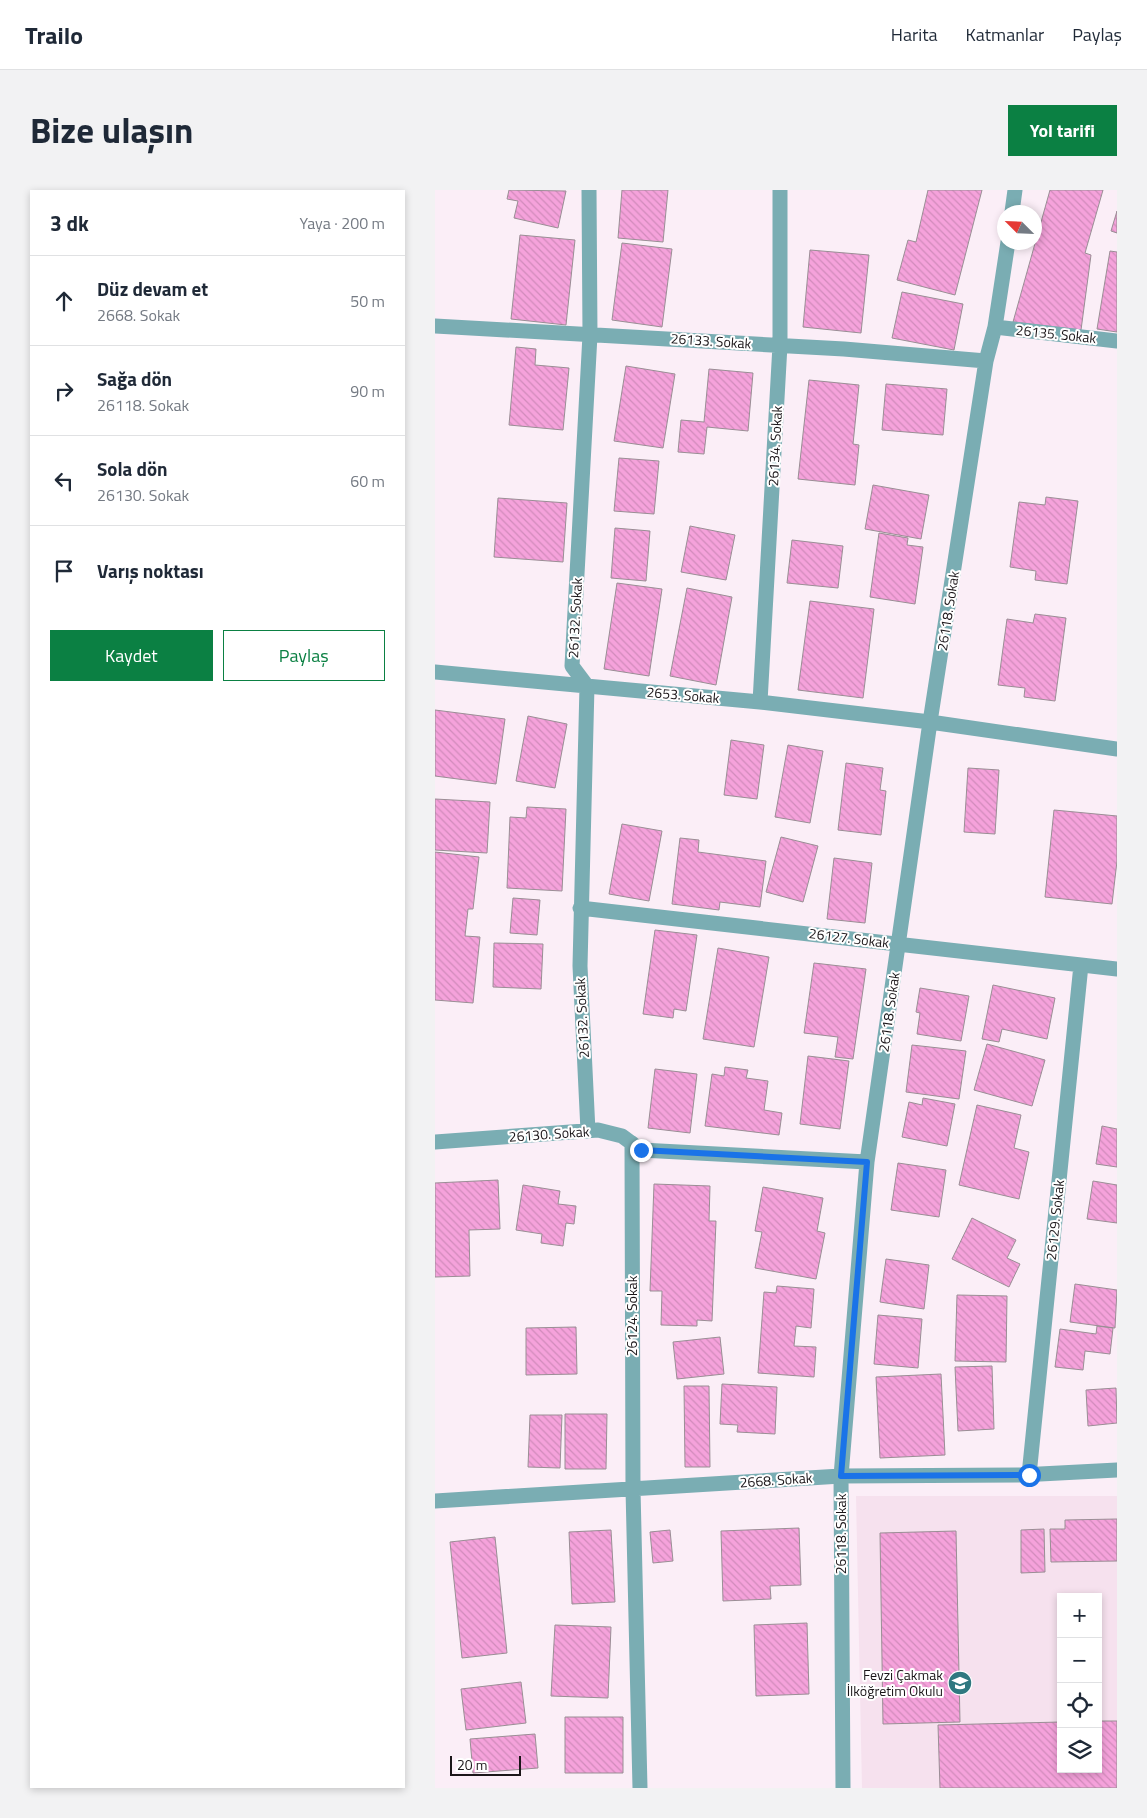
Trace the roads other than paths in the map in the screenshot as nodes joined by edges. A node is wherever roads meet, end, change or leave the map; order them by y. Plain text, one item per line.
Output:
1 (589, 190) edge
2 (780, 190) edge
3 (1015, 190) edge
4 (1013, 205) edge
5 (1007, 250) edge
6 (435, 326) edge
7 (995, 327) junction
8 (590, 335) junction
9 (1117, 341) edge
10 (780, 346) junction
11 (986, 361) junction
12 (435, 672) edge
13 (587, 686) junction
14 (760, 702) junction
15 (930, 722) junction
16 (1117, 749) edge
17 (580, 908) junction
18 (898, 944) junction
19 (1081, 965) junction
20 (1117, 969) edge
21 (588, 1131) junction
22 (435, 1142) edge
23 (632, 1143) junction
24 (867, 1162) junction
25 (1117, 1470) edge
26 (1029, 1475) junction
27 (841, 1476) junction
28 (633, 1489) junction
29 (435, 1501) edge
30 (640, 1788) edge
31 (843, 1788) edge

1 - 8 street, 26132. Sokak
2 - 10 street, 26134. Sokak
3 - 4 street
5 - 7 street, 26118. Sokak
6 - 8 street, 26133. Sokak
7 - 9 street, 26135. Sokak
7 - 11 street, 26118. Sokak
8 - 10 street, 26133. Sokak
8 - 13 street, 26132. Sokak
10 - 11 street, 26133. Sokak
10 - 14 street, 26134. Sokak
11 - 15 street, 26118. Sokak
12 - 13 street, 2653. Sokak
13 - 14 street, 2653. Sokak
13 - 17 street, 26132. Sokak
14 - 15 street, 2653. Sokak
15 - 16 street, 2653. Sokak
15 - 18 street, 26118. Sokak
17 - 18 street, 26127. Sokak
17 - 21 street, 26132. Sokak
18 - 19 street, 26127. Sokak
18 - 24 street, 26118. Sokak
19 - 20 street, 26127. Sokak
19 - 26 street, 26129. Sokak
21 - 22 street, 26130. Sokak
21 - 23 street, 26130. Sokak
23 - 24 street, 26130. Sokak
23 - 28 street, 26124. Sokak
24 - 27 street, 26118. Sokak
25 - 26 street, 2668. Sokak
26 - 27 street, 2668. Sokak
27 - 28 street, 2668. Sokak
27 - 31 street, 26118. Sokak
28 - 29 street, 2668. Sokak
28 - 30 street, 26124. Sokak

